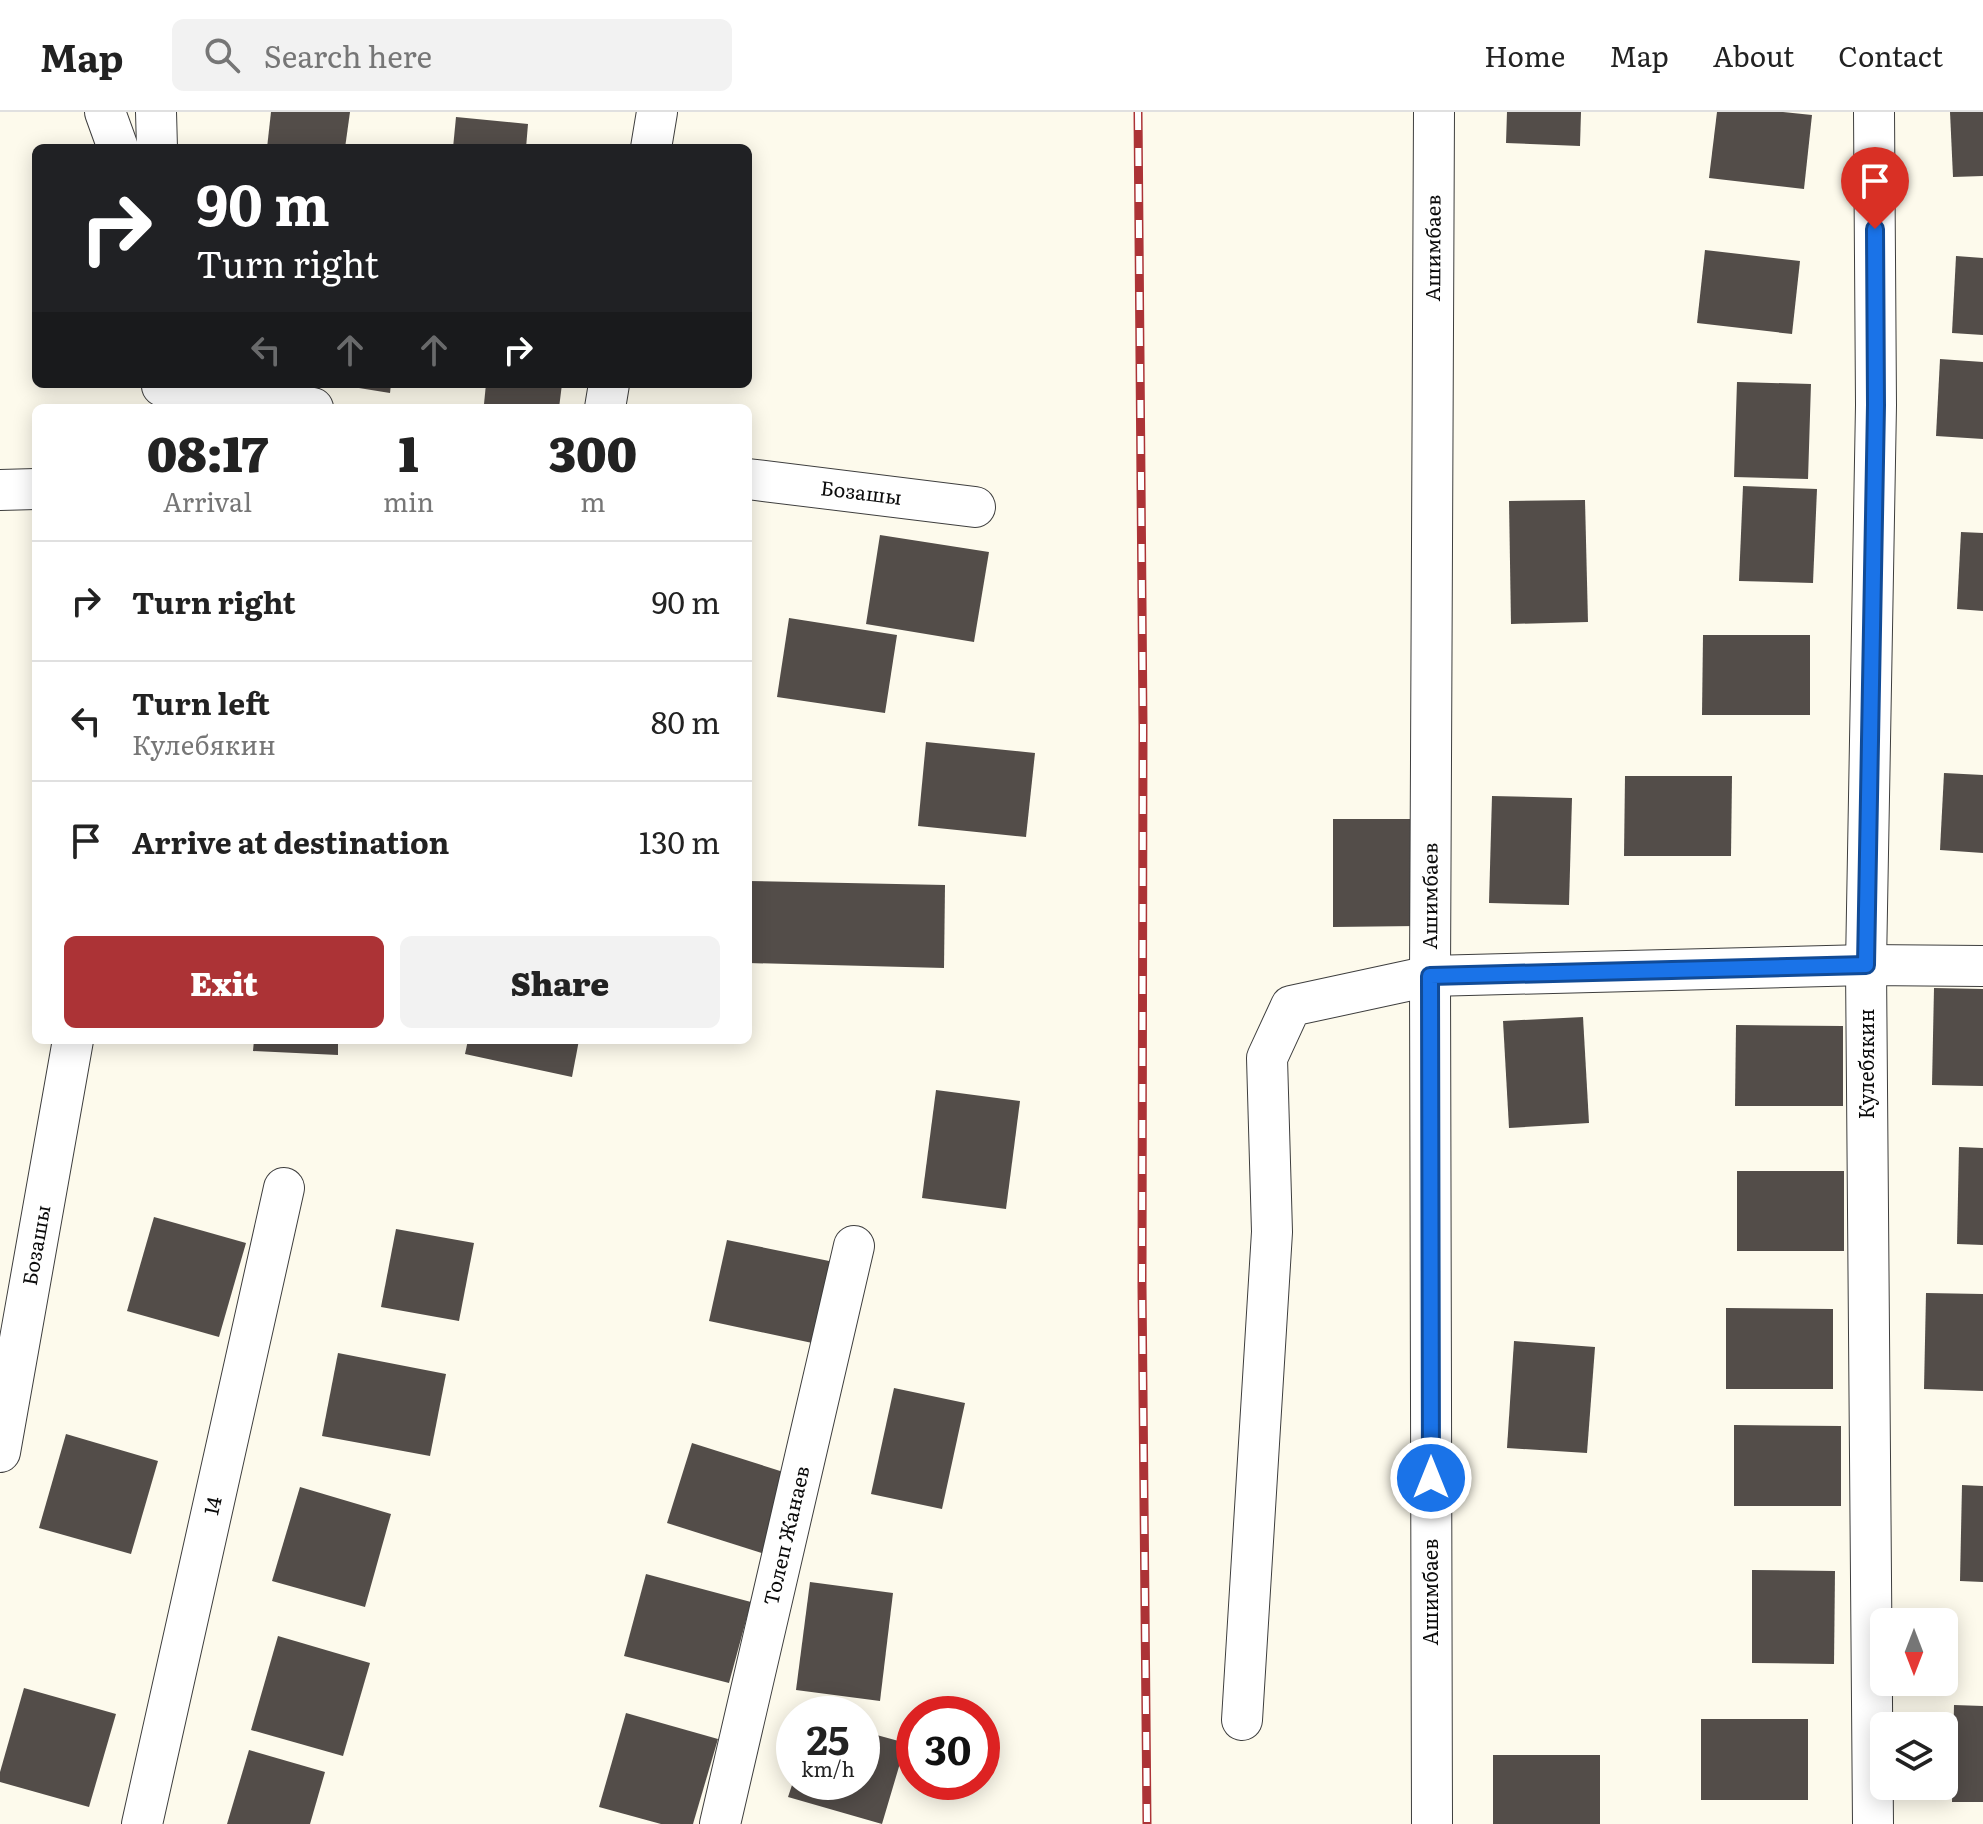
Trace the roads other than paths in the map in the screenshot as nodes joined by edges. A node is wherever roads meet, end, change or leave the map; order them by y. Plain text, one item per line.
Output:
1 (105, 112) edge
2 (156, 112) edge
3 (657, 112) edge
4 (1434, 112) edge
5 (1874, 112) edge
6 (117, 144) edge
7 (157, 144) edge
8 (652, 144) edge
9 (162, 393) edge
10 (273, 404) edge
11 (752, 479) edge
12 (32, 489) edge
13 (0, 490) edge
14 (975, 507) dead end
15 (1866, 965) junction
16 (1983, 966) edge
17 (1430, 976) junction
18 (72, 1044) edge
19 (284, 1188) dead end
20 (854, 1246) dead end
21 (5, 1394) edge
22 (0, 1452) edge
23 (1242, 1720) dead end
24 (142, 1824) edge
25 (720, 1824) edge
26 (1432, 1824) edge
27 (1873, 1824) edge

1 - 6 street
2 - 7 street
3 - 8 street
4 - 17 street, Ашимбаев
5 - 15 street, Кулебякин
9 - 10 street
11 - 14 street, Бозашы
12 - 13 street
15 - 16 street
15 - 17 street
15 - 27 street, Кулебякин
17 - 23 street
17 - 26 street, Ашимбаев
18 - 21 street, Бозашы
19 - 24 street, 14
20 - 25 street, Толеп Жанаев
21 - 22 street, Бозашы

